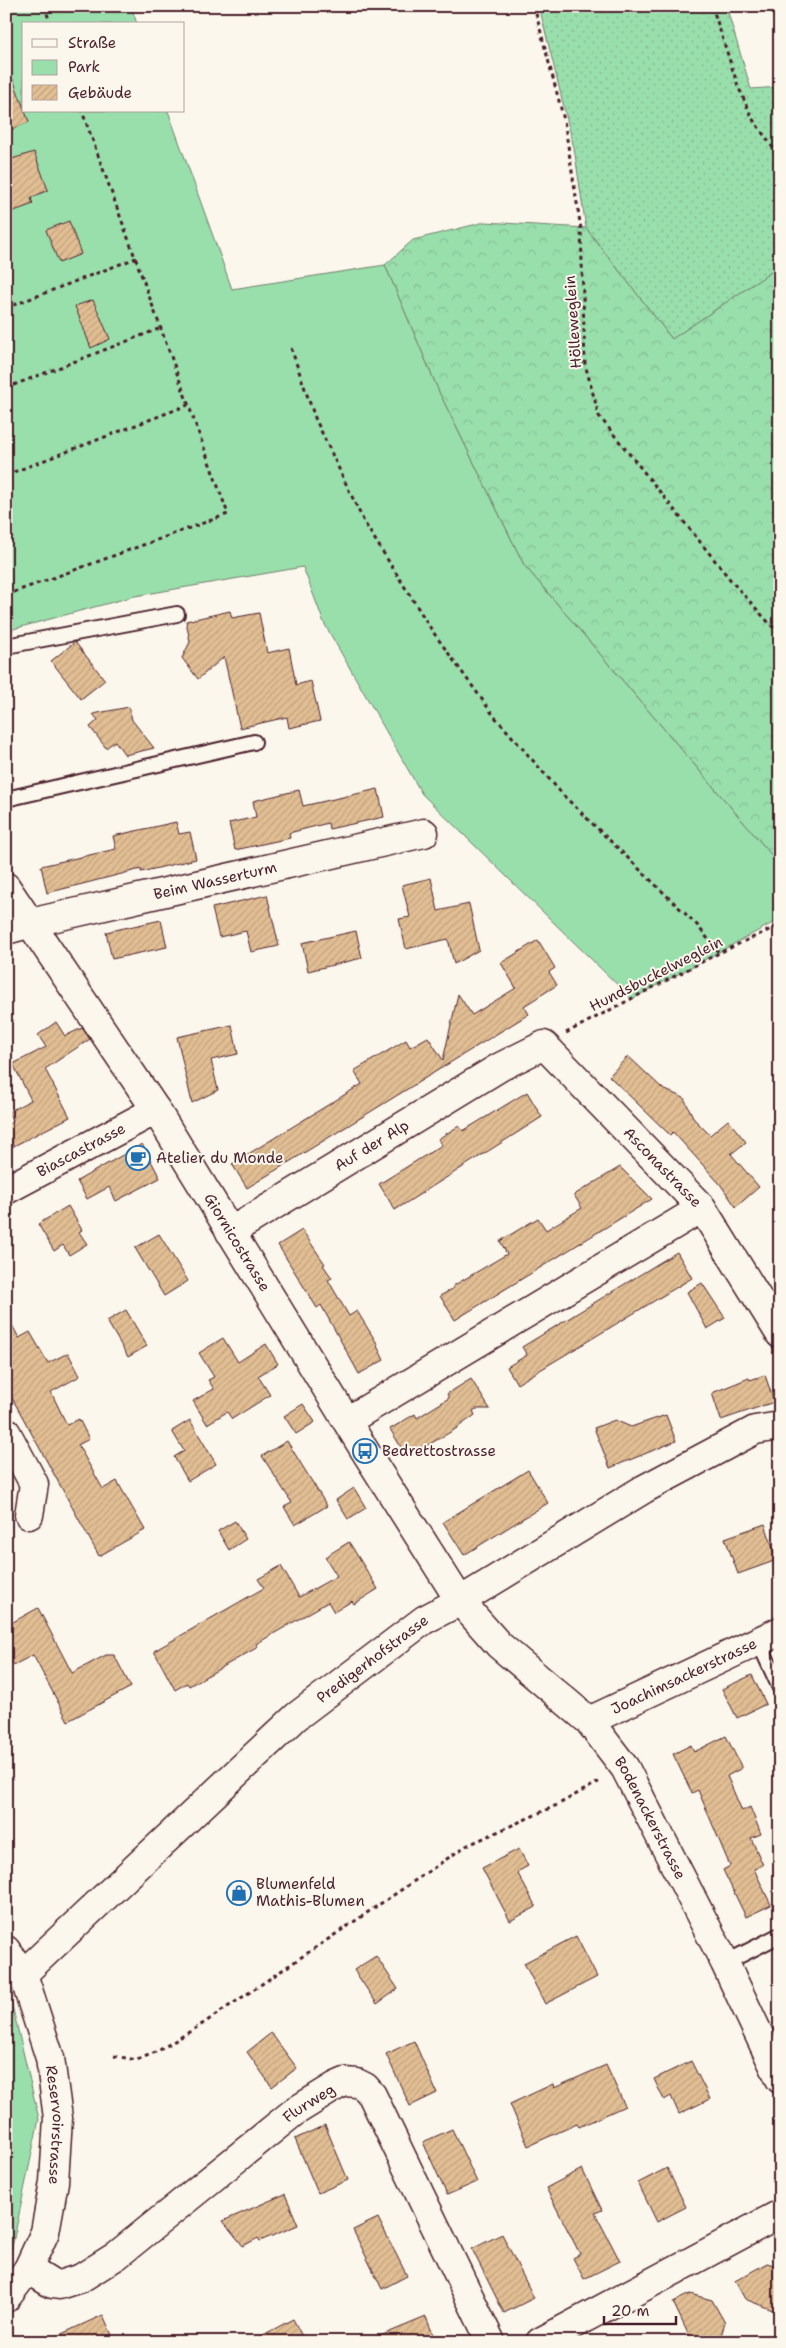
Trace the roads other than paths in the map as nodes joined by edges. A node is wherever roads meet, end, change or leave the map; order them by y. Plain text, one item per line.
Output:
1 (176, 614) dead end
2 (6, 646) edge
3 (254, 742) dead end
4 (6, 799) edge
5 (424, 833) dead end
6 (6, 887) edge
7 (18, 927) edge
8 (514, 1061) joint
9 (156, 1110) junction
10 (6, 1190) edge
11 (702, 1208) junction
12 (230, 1232) junction
13 (780, 1334) edge
14 (346, 1421) junction
15 (780, 1426) edge
16 (6, 1432) edge
17 (29, 1515) dead end
18 (460, 1602) junction
19 (769, 1636) edge
20 (780, 1688) edge
21 (589, 1721) junction
22 (780, 1936) edge
23 (6, 1950) edge
24 (725, 1963) junction
25 (23, 1974) junction
26 (780, 2079) edge
27 (780, 2214) edge
28 (28, 2269) junction
29 (6, 2298) edge
30 (491, 2342) edge
31 (540, 2342) edge

1 - 2 lane
3 - 4 lane
5 - 7 street, Beim Wasserturm
6 - 7 street, Giornicostrasse
7 - 9 street, Giornicostrasse
8 - 11 street, Asconastrasse
8 - 12 street, Auf der Alp
9 - 10 street, Biascastrasse
9 - 12 street, Giornicostrasse
11 - 13 street, Asconastrasse
11 - 14 street
12 - 14 street, Giornicostrasse
14 - 18 street, Giornicostrasse
15 - 18 street, Predigerhofstrasse
16 - 17 street
18 - 21 street, Bodenackerstrasse
18 - 25 street, Predigerhofstrasse
19 - 20 lane
19 - 21 street, Joachimsackerstrasse
21 - 24 street, Bodenackerstrasse
22 - 24 lane
23 - 25 street, Reservoirstrasse
24 - 26 street, Bodenackerstrasse
25 - 28 street, Reservoirstrasse
27 - 31 street
28 - 29 street, Reservoirstrasse
28 - 30 street, Flurweg

